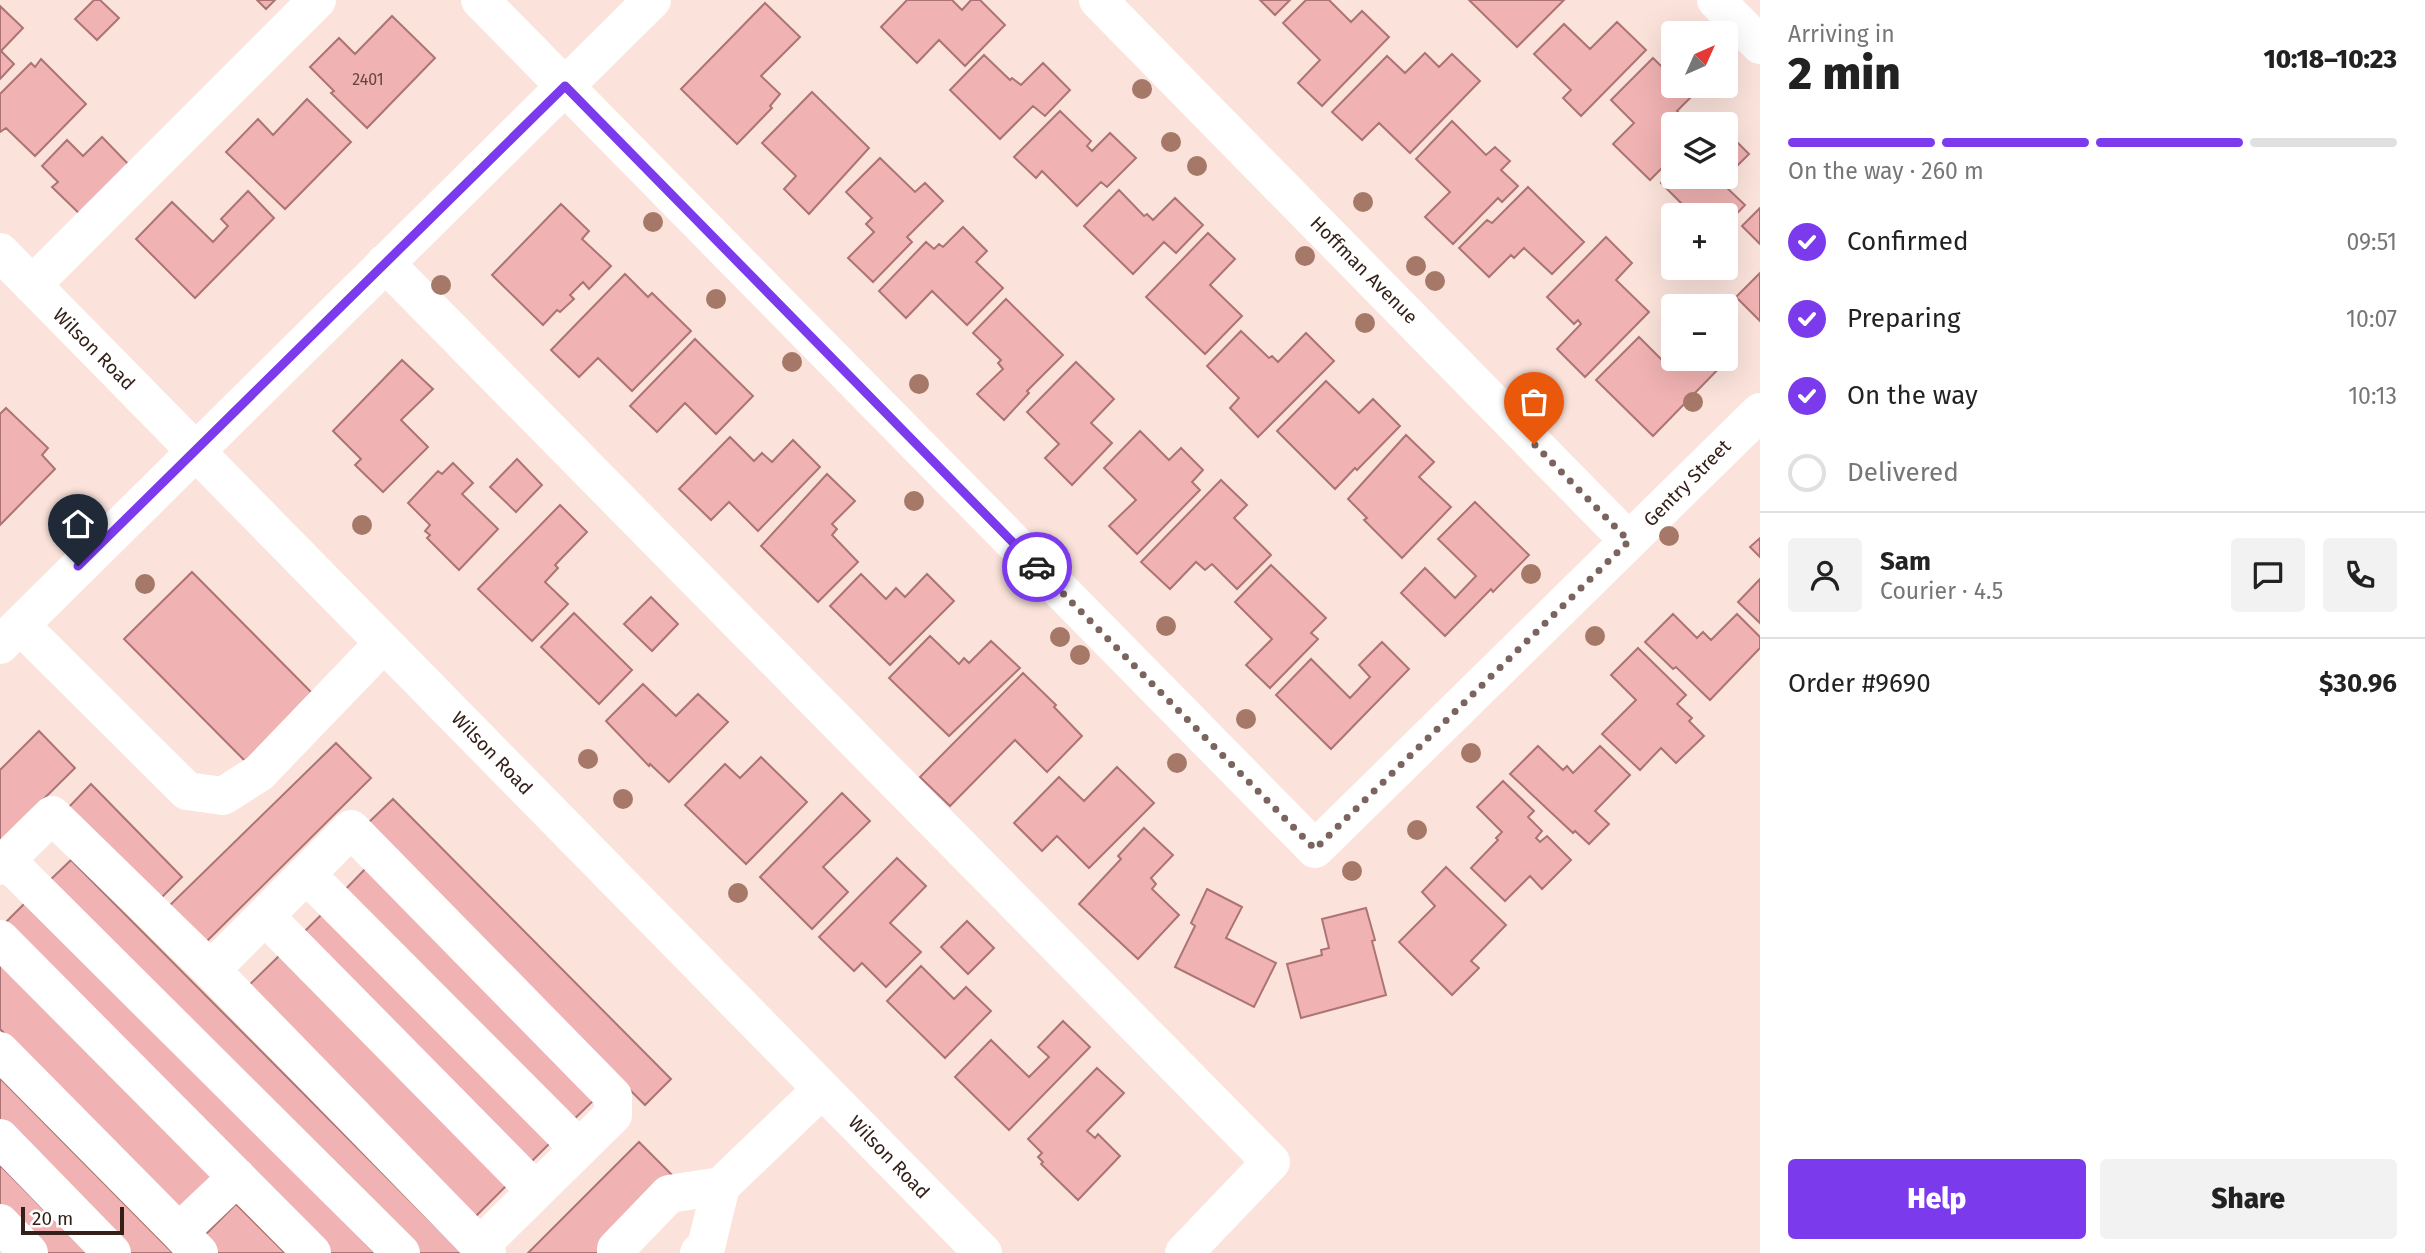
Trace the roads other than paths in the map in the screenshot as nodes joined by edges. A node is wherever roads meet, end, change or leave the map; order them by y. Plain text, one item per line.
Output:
1 (317, 0) edge
2 (480, 0) edge
3 (652, 0) edge
4 (1098, 0) edge
5 (1716, 0) edge
6 (1760, 45) edge
7 (565, 86) junction
8 (0, 253) edge
9 (385, 263) junction
10 (32, 285) junction
11 (1760, 412) edge
12 (195, 450) junction
13 (1629, 541) junction
14 (10, 635) edge
15 (384, 643) junction
16 (3, 863) edge
17 (306, 874) junction
18 (265, 916) junction
19 (0, 939) edge
20 (211, 970) junction
21 (0, 1051) edge
22 (822, 1089) junction
23 (0, 1138) edge
24 (579, 1147) junction
25 (237, 1177) junction
26 (721, 1186) junction
27 (536, 1191) junction
28 (0, 1223) edge
29 (189, 1243) edge
30 (484, 1249) edge
31 (29, 1253) edge
32 (112, 1253) edge
33 (312, 1253) edge
34 (401, 1253) edge
35 (617, 1253) edge
36 (699, 1253) edge
37 (983, 1253) edge
38 (1184, 1253) edge

1 - 10 street
2 - 7 street
3 - 7 street
4 - 13 street, Hoffman Avenue
5 - 6 street
7 - 9 street
7 - 13 street, Gentry Street
8 - 10 street, Wilson Road
9 - 12 street
9 - 38 street
10 - 12 street, Wilson Road
11 - 13 street, Gentry Street
12 - 14 street
12 - 15 street, Wilson Road
14 - 15 street
15 - 22 street, Wilson Road
16 - 20 street
16 - 34 street
17 - 18 street
17 - 24 street
17 - 24 street
18 - 20 street
18 - 27 street
19 - 25 street
20 - 30 street
21 - 29 street
22 - 26 street
22 - 37 street, Wilson Road
23 - 32 street
24 - 27 street
25 - 29 street
25 - 33 street
26 - 35 street
26 - 36 street
27 - 30 street
28 - 31 street

